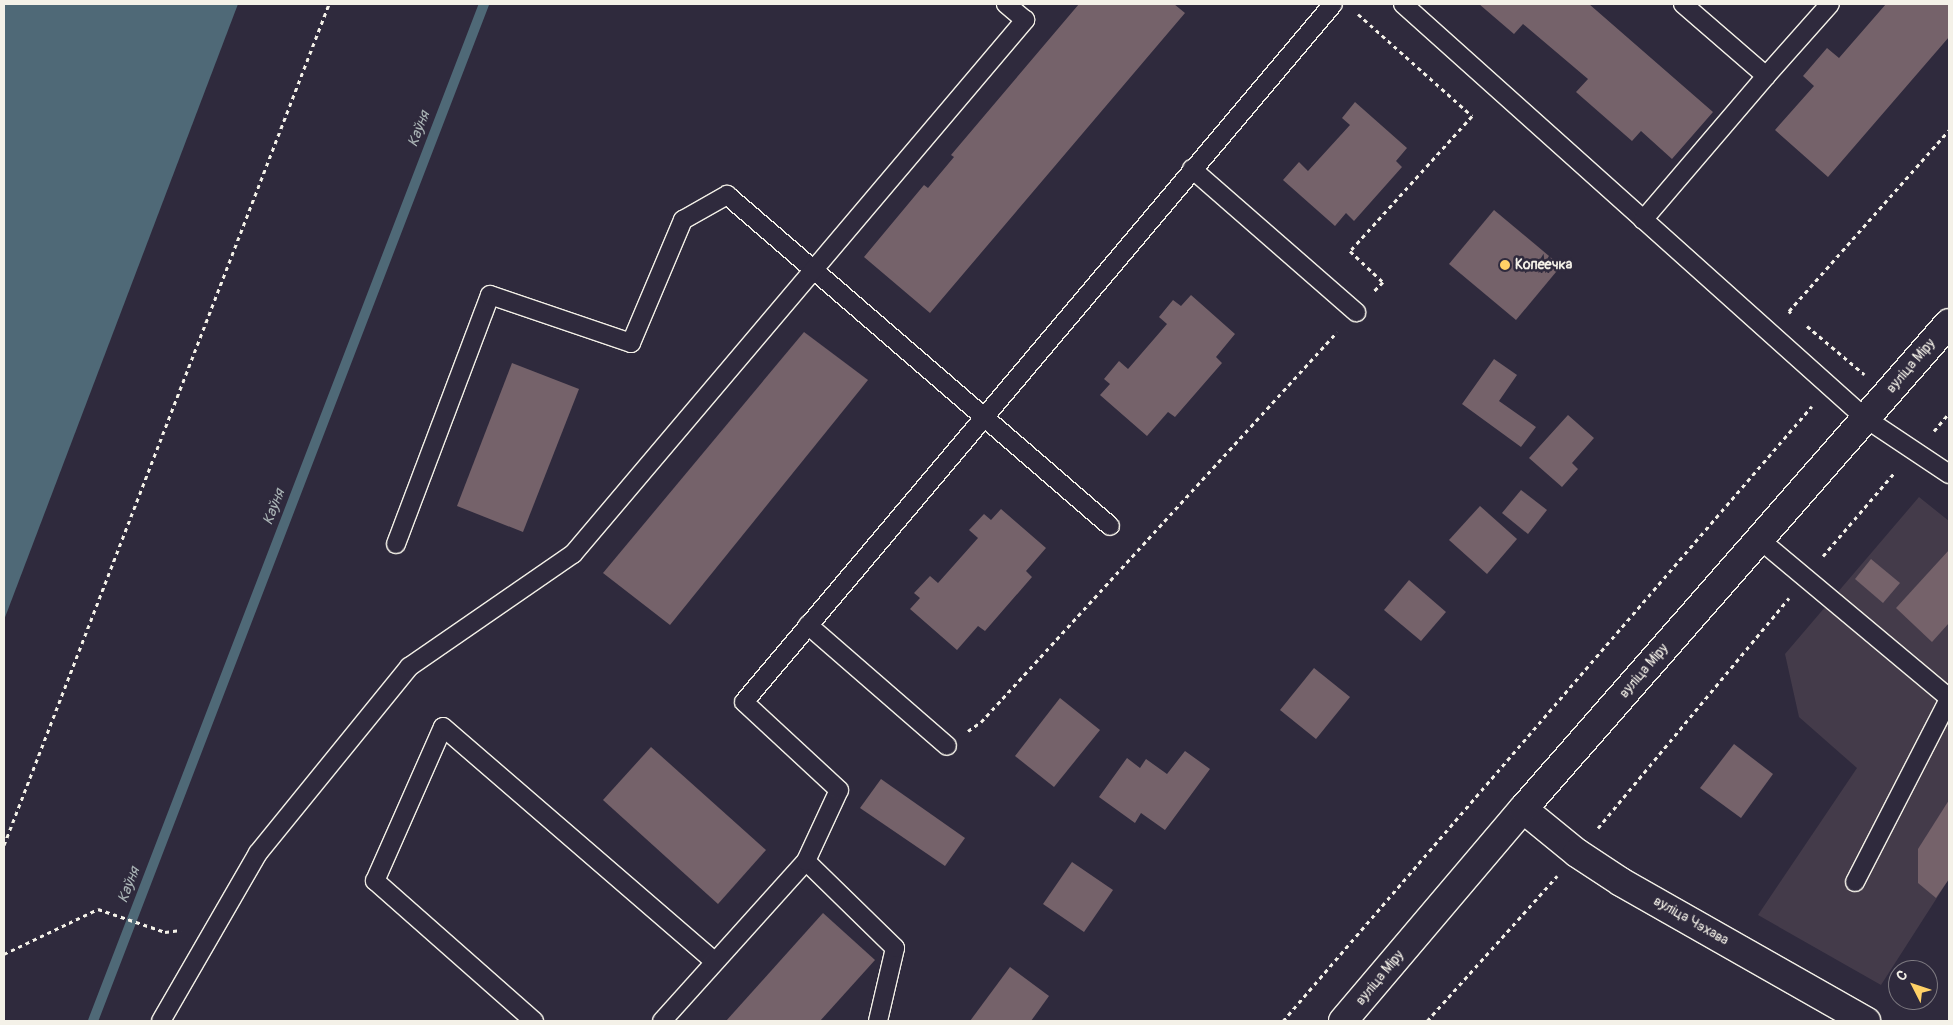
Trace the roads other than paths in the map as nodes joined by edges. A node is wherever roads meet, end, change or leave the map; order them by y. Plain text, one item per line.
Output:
1 (1006, 4) edge
2 (1333, 4) edge
3 (1403, 4) edge
4 (1683, 4) edge
5 (1830, 4) edge
6 (1766, 76) junction
7 (1192, 169) junction
8 (1643, 220) junction
9 (811, 270) junction
10 (1356, 312) road end
11 (1949, 324) edge
12 (984, 415) junction
13 (1865, 418) junction
14 (1949, 474) edge
15 (1110, 526) dead end
16 (1759, 539) junction
17 (396, 544) dead end
18 (808, 624) junction
19 (1949, 698) edge
20 (947, 746) road end
21 (1523, 810) junction
22 (806, 861) junction
23 (1855, 882) dead end
24 (716, 962) junction
25 (161, 1021) edge
26 (534, 1021) edge
27 (662, 1021) edge
28 (878, 1021) edge
29 (1343, 1021) edge
30 (1866, 1021) edge

1 - 9 lane
2 - 7 lane
3 - 8 lane
4 - 6 lane
5 - 6 lane
6 - 8 lane
7 - 10 lane
7 - 12 lane
8 - 13 lane
9 - 12 lane
9 - 17 lane
9 - 25 lane
11 - 13 main road, вуліца Міру
12 - 15 lane
12 - 18 lane
13 - 14 lane
13 - 16 main road, вуліца Міру
16 - 19 lane
16 - 21 main road, вуліца Міру
18 - 20 lane
18 - 22 lane
19 - 23 lane
21 - 29 main road, вуліца Міру
21 - 30 main road, вуліца Чэхава
22 - 24 lane
22 - 28 lane
24 - 26 lane
24 - 27 lane

